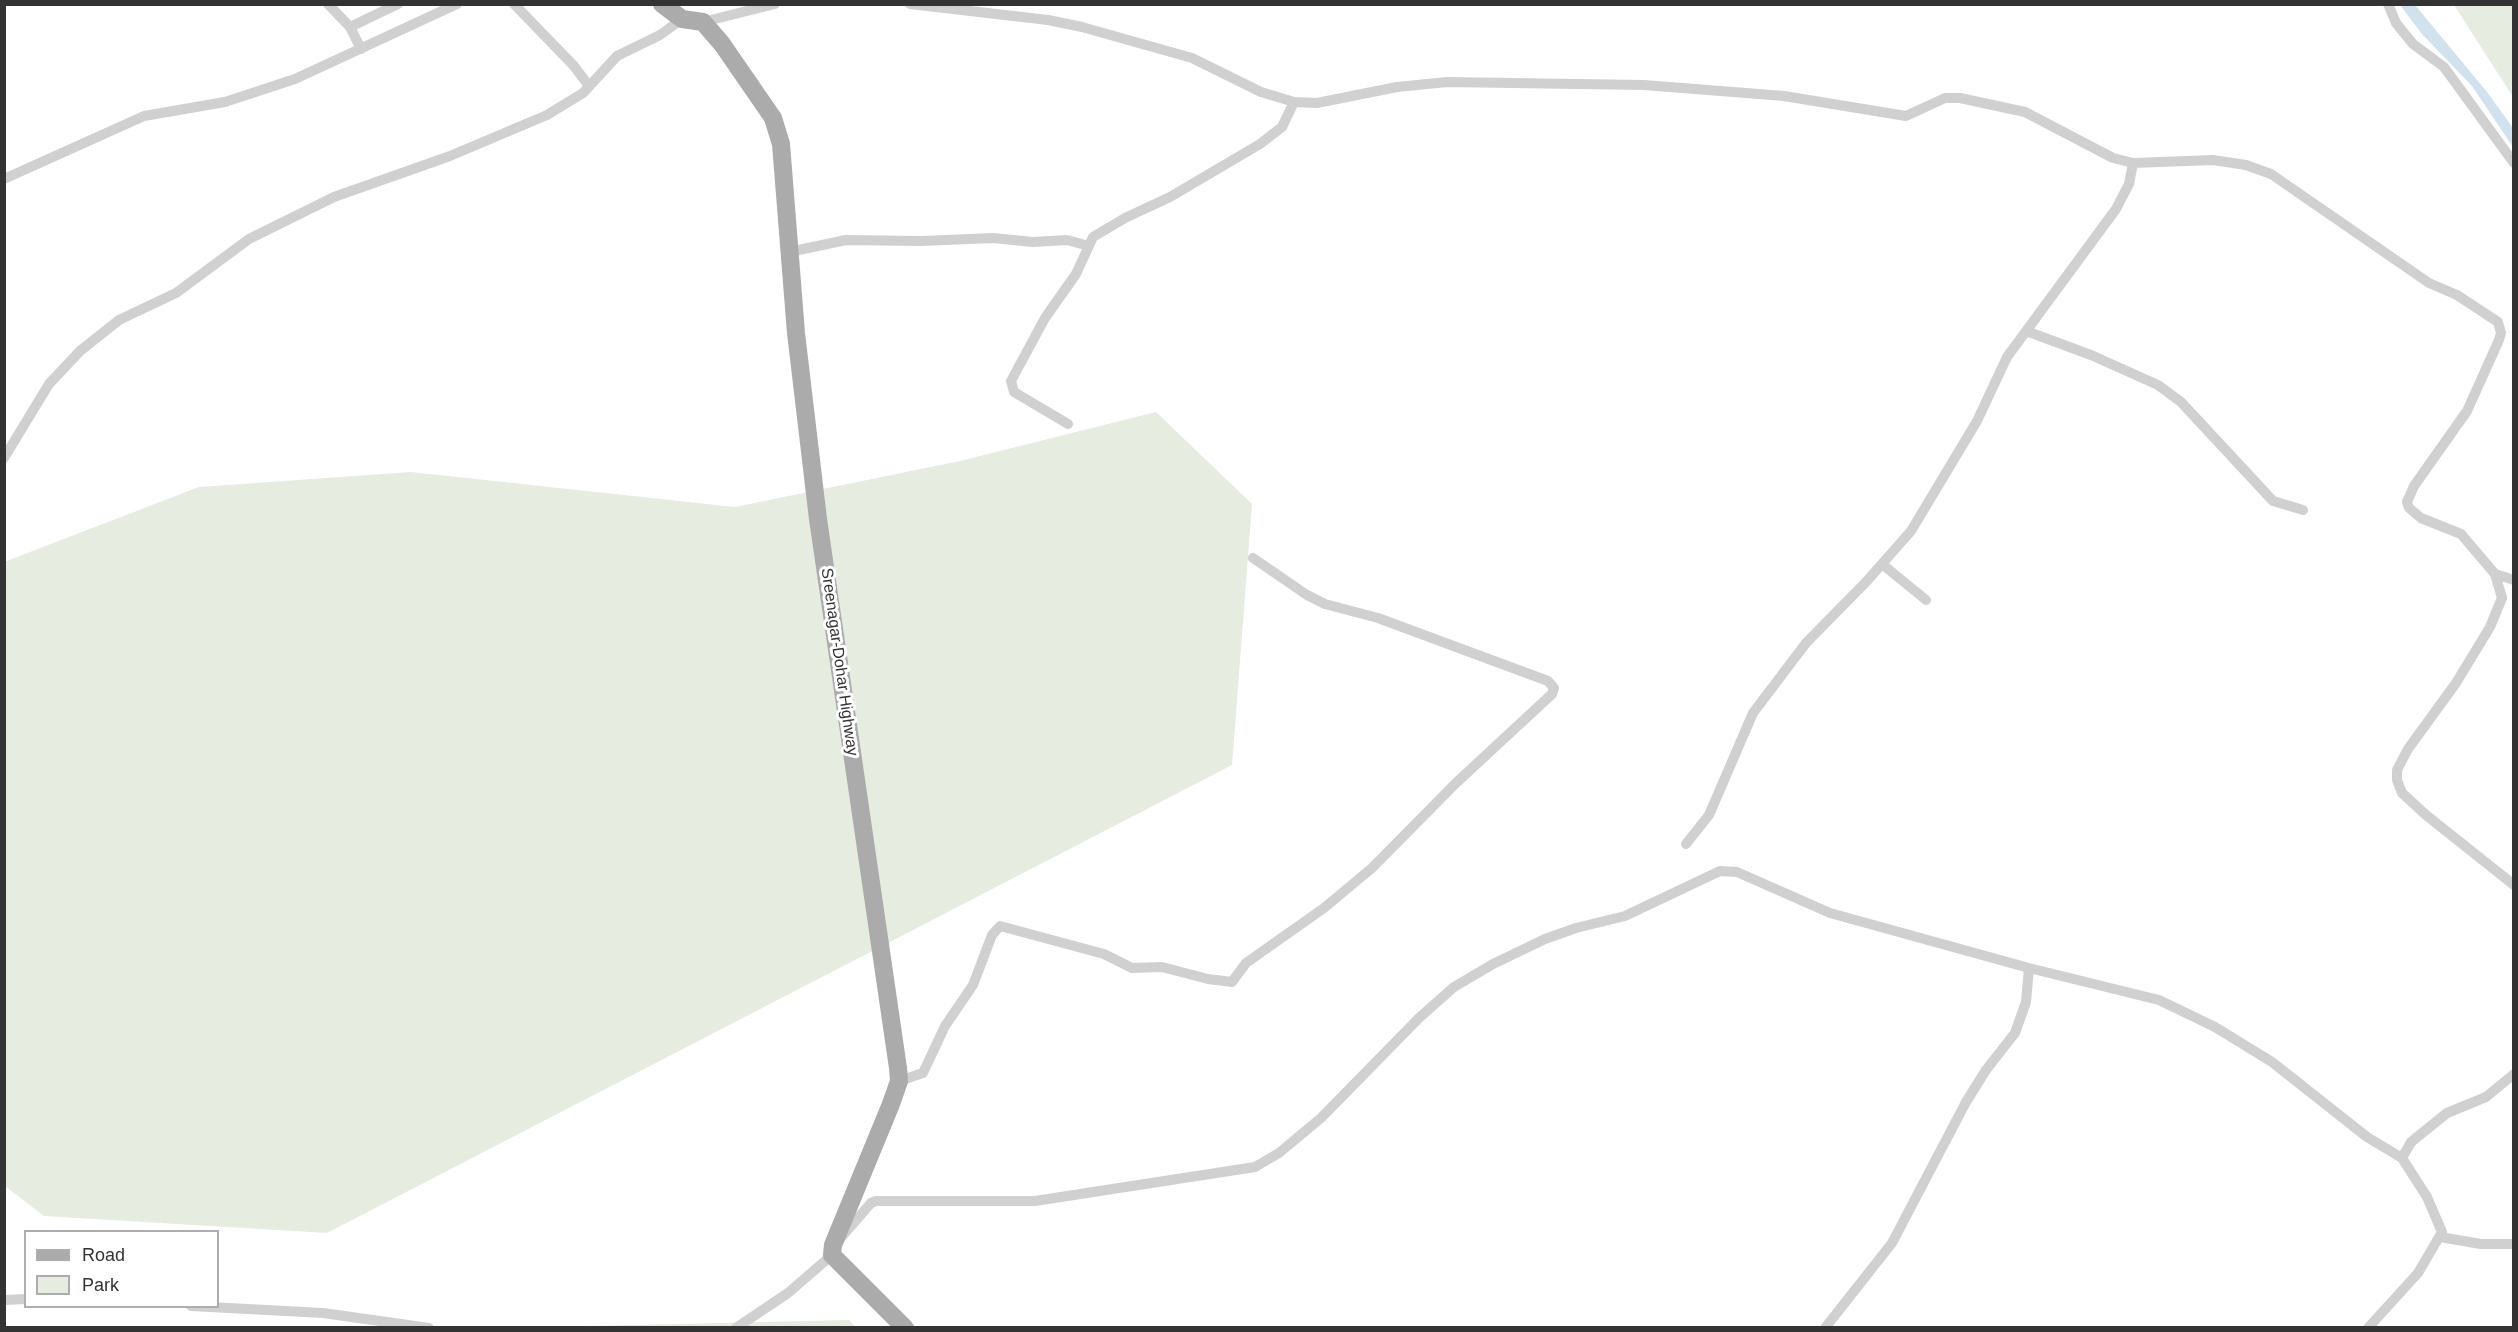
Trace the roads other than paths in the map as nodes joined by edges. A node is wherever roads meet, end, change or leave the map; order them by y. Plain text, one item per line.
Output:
1 (328, 4) edge
2 (398, 4) edge
3 (456, 4) edge
4 (514, 4) edge
5 (662, 4) edge
6 (775, 4) edge
7 (910, 4) edge
8 (2388, 4) edge
9 (682, 19) junction
10 (703, 22) junction
11 (350, 27) junction
12 (361, 49) junction
13 (589, 86) junction
14 (1294, 102) junction
15 (2133, 163) junction
16 (2514, 163) edge
17 (4, 179) edge
18 (1089, 246) junction
19 (789, 252) junction
20 (2026, 332) junction
21 (1068, 424) dead end
22 (4, 458) edge
23 (2303, 510) dead end
24 (1253, 558) dead end
25 (1882, 564) junction
26 (2495, 574) junction
27 (2514, 580) edge
28 (1926, 600) dead end
29 (1686, 844) dead end
30 (2514, 885) edge
31 (2029, 968) junction
32 (2514, 1074) edge
33 (899, 1082) junction
34 (2402, 1158) junction
35 (2440, 1237) junction
36 (2514, 1244) edge
37 (832, 1250) junction
38 (24, 1299) edge
39 (4, 1300) edge
40 (219, 1307) edge
41 (429, 1328) edge
42 (736, 1328) edge
43 (905, 1328) edge
44 (1825, 1328) edge
45 (2368, 1328) edge

1 - 11 street
2 - 11 street
3 - 12 street
4 - 13 street
5 - 9 main road
6 - 10 street
7 - 14 street
8 - 16 street
9 - 10 main road
9 - 13 street
10 - 19 main road, Sreenagar-Dohar Highway
11 - 12 street
12 - 17 street
13 - 22 street
14 - 15 street
14 - 18 street
15 - 20 street
15 - 26 street
18 - 19 street
18 - 21 street
19 - 33 main road, Sreenagar-Dohar Highway
20 - 23 street
20 - 25 street
24 - 33 street
25 - 28 street
25 - 29 street
26 - 27 street
26 - 30 street
31 - 34 street
31 - 37 street
31 - 44 street
32 - 34 street
33 - 37 main road, Sreenagar-Dohar Highway
34 - 35 street
35 - 36 street
35 - 45 street
37 - 42 street
37 - 43 main road
38 - 39 street
40 - 41 street

